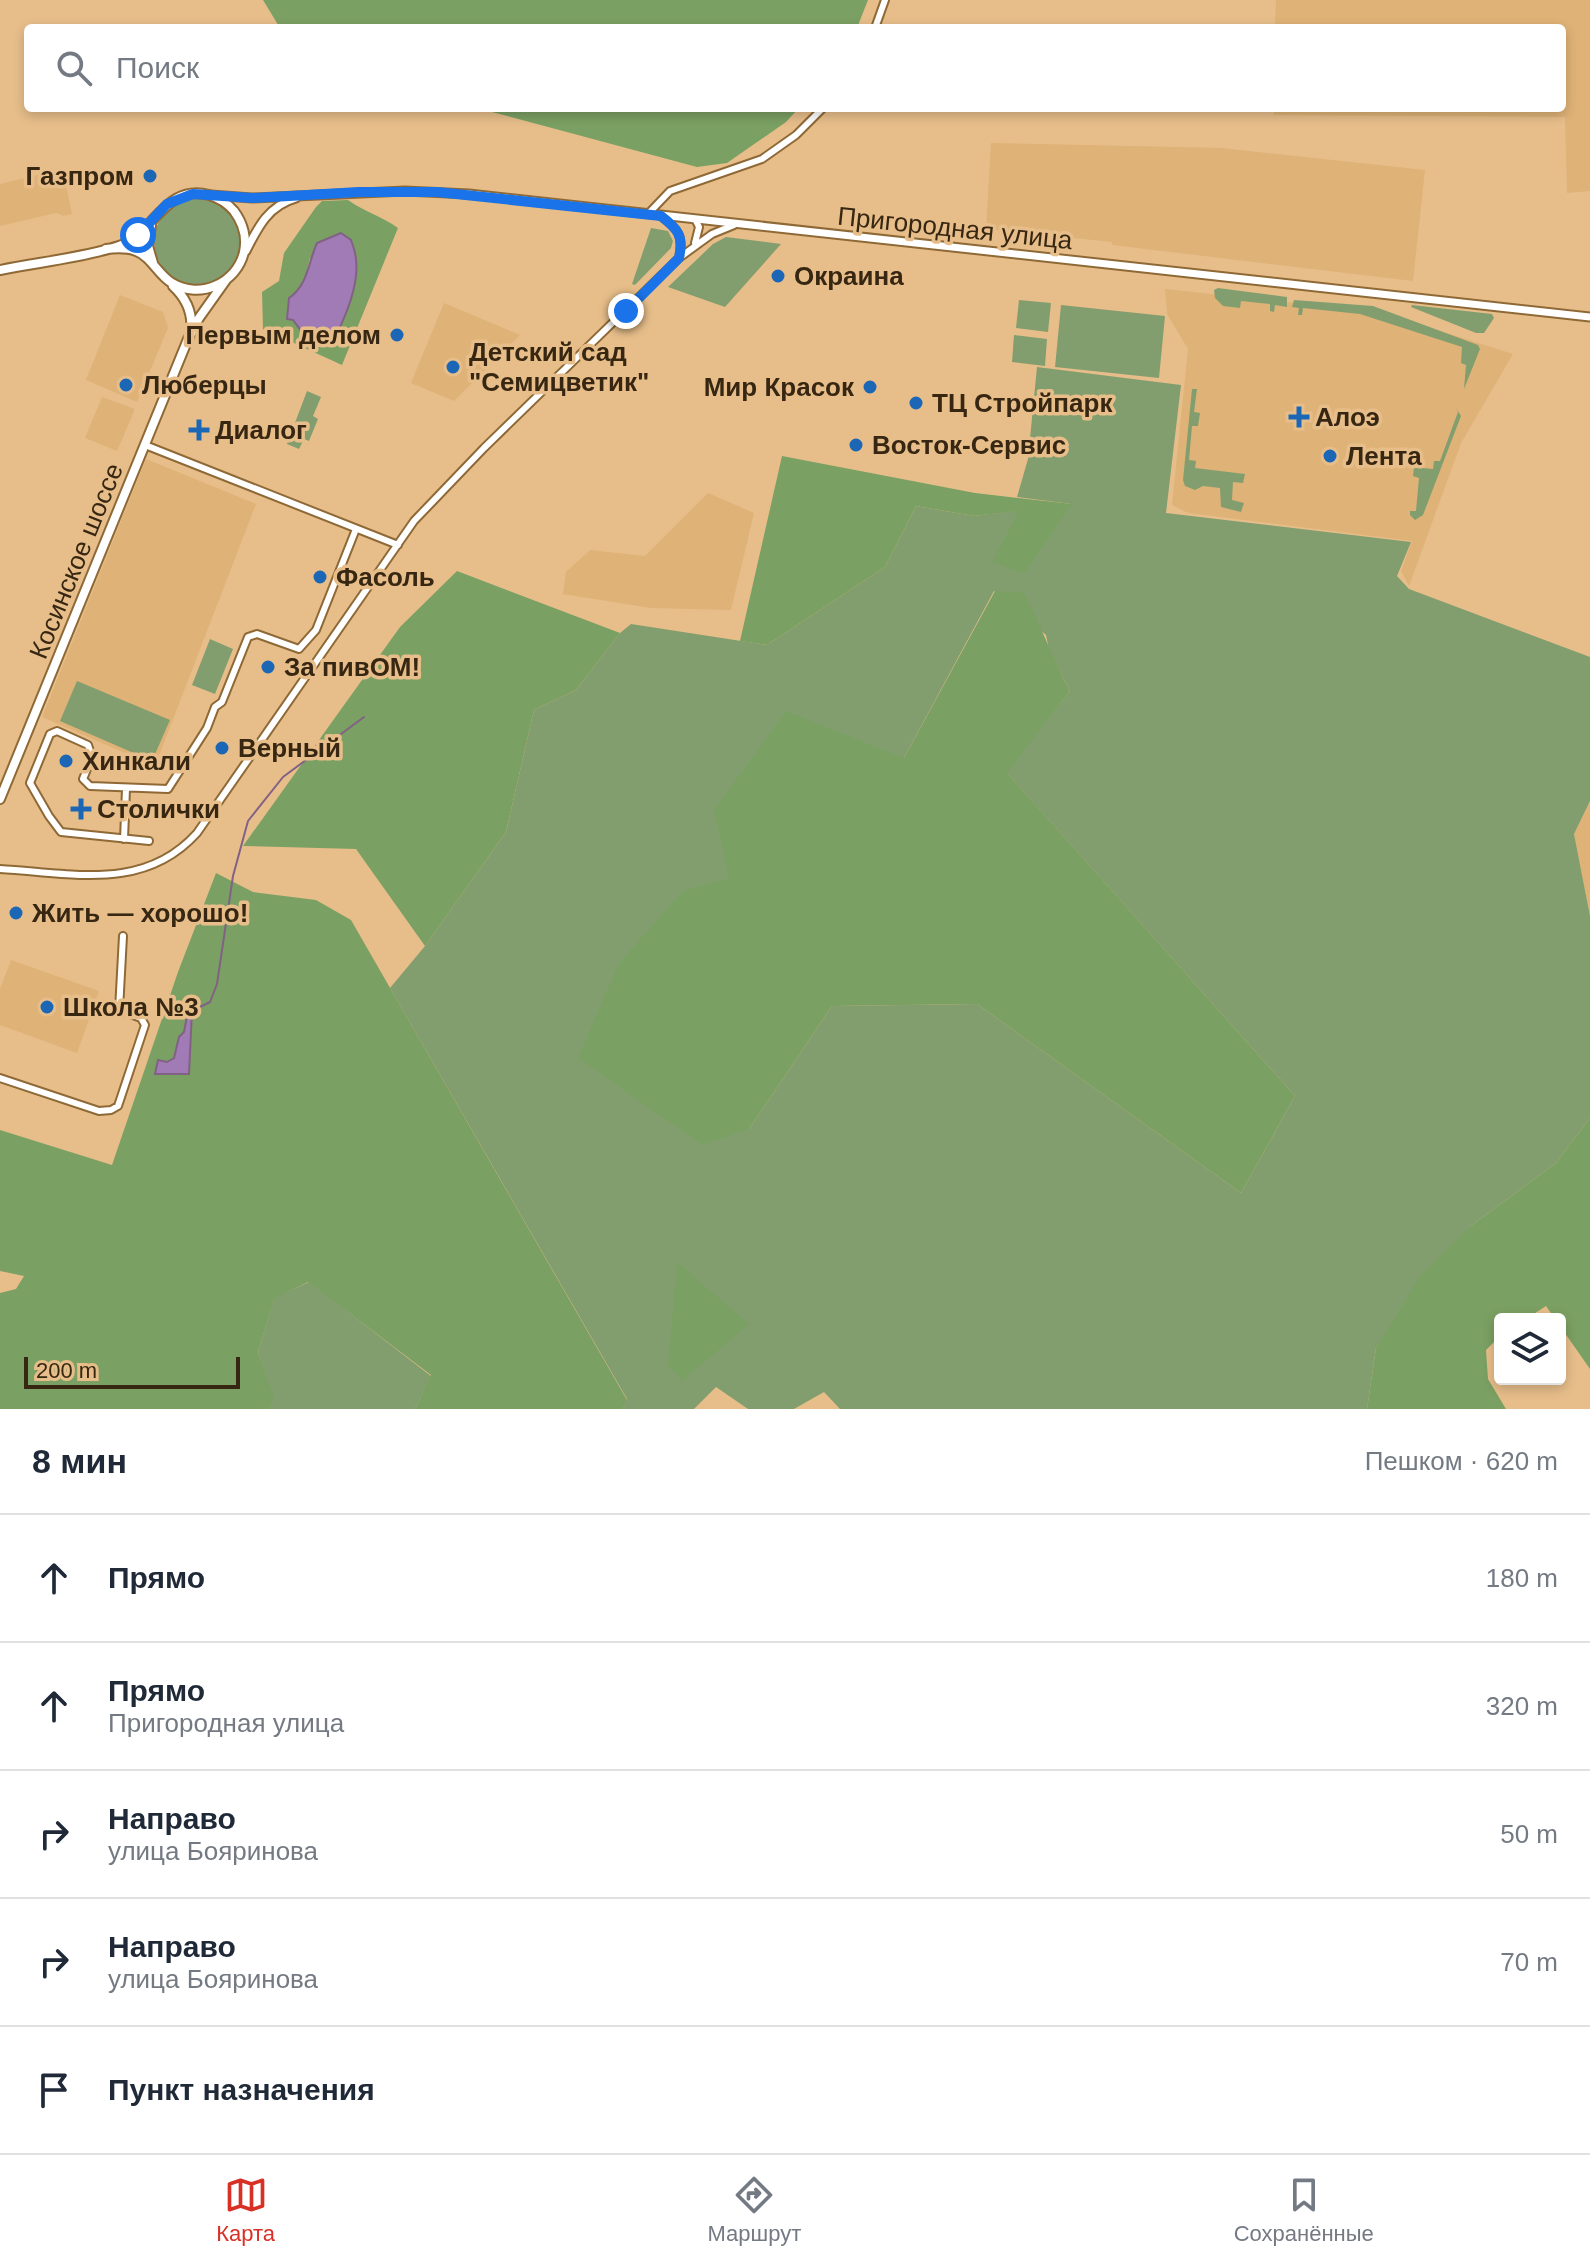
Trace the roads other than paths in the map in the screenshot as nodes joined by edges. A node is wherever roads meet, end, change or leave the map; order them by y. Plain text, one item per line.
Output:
1 (885, 0) edge
2 (876, 24) edge
3 (819, 112) edge
4 (202, 194) junction
5 (315, 195) junction
6 (648, 214) junction
7 (661, 216) junction
8 (155, 218) junction
9 (695, 219) junction
10 (739, 223) junction
11 (693, 246) junction
12 (106, 249) junction
13 (243, 256) junction
14 (679, 258) junction
15 (0, 270) edge
16 (162, 275) junction
17 (226, 280) junction
18 (1590, 317) edge
19 (188, 339) junction
20 (145, 445) junction
21 (356, 529) junction
22 (398, 545) junction
23 (126, 789) junction
24 (0, 799) edge
25 (124, 839) junction
26 (149, 841) dead end
27 (0, 869) edge
28 (123, 936) dead end
29 (0, 1078) edge

1 - 2 street
3 - 6 street
4 - 5 street
4 - 8 main road
4 - 13 main road
5 - 6 street, Пригородная улица
5 - 13 street
6 - 7 street, Пригородная улица
7 - 9 street, Пригородная улица
7 - 14 street
8 - 12 main road
8 - 16 main road
9 - 10 street, Пригородная улица
9 - 11 street
10 - 11 street
10 - 18 street, Пригородная улица
11 - 14 street
12 - 15 main road
12 - 16 main road
13 - 17 main road
14 - 22 street
16 - 17 main road
16 - 19 main road, Косинское шоссе
17 - 19 main road, Косинское шоссе
19 - 20 main road, Косинское шоссе
20 - 21 street
20 - 24 main road, Косинское шоссе
21 - 22 street
21 - 23 street
22 - 27 street
23 - 25 street
23 - 25 street
25 - 26 street
28 - 29 street

